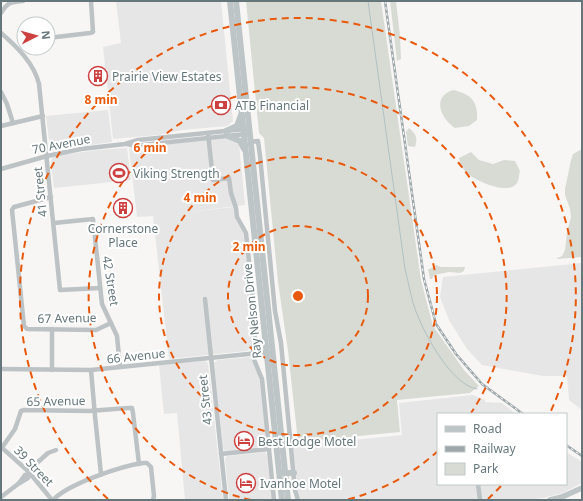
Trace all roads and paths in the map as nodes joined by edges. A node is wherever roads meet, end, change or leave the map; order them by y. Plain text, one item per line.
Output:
1 (24, 1) edge
2 (91, 1) edge
3 (230, 1) edge
4 (236, 1) edge
5 (1, 13) edge
6 (1, 33) edge
7 (56, 37) edge
8 (16, 47) edge
9 (24, 56) edge
10 (1, 92) edge
11 (242, 112) junction
12 (43, 116) junction
13 (13, 123) junction
14 (1, 126) edge
15 (247, 131) junction
16 (227, 133) junction
17 (208, 136) junction
18 (251, 142) junction
19 (47, 156) junction
20 (247, 156) junction
21 (1, 169) edge
22 (51, 197) junction
23 (54, 223) junction
24 (100, 288) junction
25 (205, 299) dead end
26 (111, 323) junction
27 (52, 329) junction
28 (270, 352) junction
29 (253, 353) junction
30 (211, 358) junction
31 (120, 367) junction
32 (1, 369) edge
33 (52, 370) junction
34 (91, 370) junction
35 (94, 410) junction
36 (1, 448) edge
37 (269, 449) junction
38 (56, 450) dead end
39 (221, 454) junction
40 (139, 464) junction
41 (29, 473) junction
42 (285, 473) junction
43 (294, 473) junction
44 (101, 474) junction
45 (478, 485) edge
46 (582, 488) edge
47 (2, 498) edge
48 (53, 500) edge
49 (153, 500) edge
50 (226, 500) edge
51 (274, 500) edge
52 (282, 500) edge
53 (288, 500) edge
54 (298, 500) edge
55 (480, 500) edge
56 (550, 500) edge

1 - 5 street
2 - 7 street
3 - 11 highway, Ray Nelson Drive
4 - 15 highway, Ray Nelson Drive
6 - 8 street, 41 Street
9 - 12 street, 41 Street
10 - 13 street
11 - 15 highway, Ray Nelson Drive
11 - 16 highway
12 - 13 street
12 - 19 street, 41 Street
13 - 14 street
15 - 16 street, 70 Avenue
15 - 18 highway, Ray Nelson Drive
15 - 20 highway, Ray Nelson Drive
16 - 17 street, 70 Avenue
16 - 20 highway
17 - 19 street, 70 Avenue
17 - 29 street
18 - 28 highway, Ray Nelson Drive
18 - 43 street
19 - 21 street, 70 Avenue
19 - 22 street, 41 Street
20 - 28 highway, Ray Nelson Drive
22 - 23 street, 41 Street
22 - 27 street, 67 Avenue
23 - 24 street, 41 Street
23 - 24 street, 42 Street
24 - 26 street, 42 Street
25 - 30 street, 43 Street
26 - 27 street, 67 Avenue
26 - 31 street, 42 Street
27 - 33 street
28 - 29 street, 66 Avenue
28 - 42 highway, Ray Nelson Drive
28 - 52 highway, Ray Nelson Drive
29 - 30 street, 66 Avenue
29 - 37 street
30 - 31 street, 66 Avenue
30 - 39 street, 43 Street
31 - 34 street, 66 Avenue
32 - 33 street, 66 Avenue
33 - 34 street, 66 Avenue
34 - 35 street
35 - 36 street, 65 Avenue
35 - 40 street, 65 Avenue
35 - 44 street
36 - 41 street, 39 Street
37 - 39 street
37 - 51 street
38 - 41 street
39 - 50 street, 43 Street
40 - 44 street
40 - 49 street
41 - 47 street
41 - 48 street, 39 Street
42 - 43 highway
42 - 53 highway, Ray Nelson Drive
43 - 54 street
44 - 48 street
45 - 55 street
46 - 56 main road

